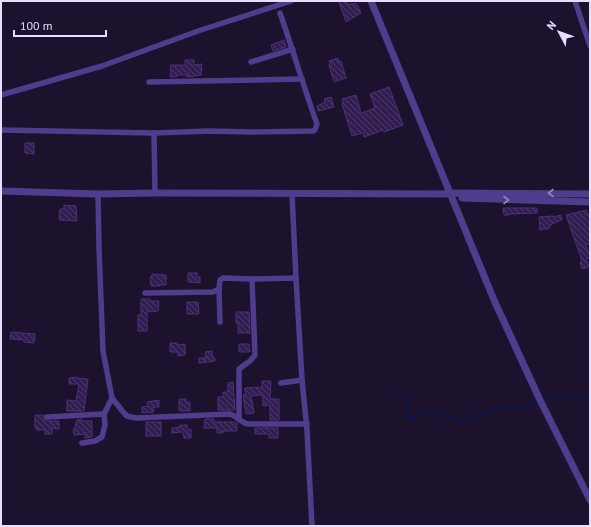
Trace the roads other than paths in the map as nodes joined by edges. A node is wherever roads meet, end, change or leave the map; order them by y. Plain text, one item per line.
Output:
1 (291, 1) edge
2 (371, 1) edge
3 (575, 1) edge
4 (280, 13) dead end
5 (590, 46) edge
6 (293, 49) junction
7 (251, 62) dead end
8 (302, 79) junction
9 (150, 82) dead end
10 (1, 95) edge
11 (1, 130) edge
12 (154, 133) junction
13 (1, 191) edge
14 (155, 193) junction
15 (98, 194) junction
16 (292, 194) junction
17 (572, 194) junction
18 (590, 194) edge
19 (450, 195) junction
20 (572, 201) junction
21 (590, 202) edge
22 (296, 278) junction
23 (252, 279) junction
24 (219, 289) junction
25 (145, 293) dead end
26 (220, 322) dead end
27 (302, 380) junction
28 (282, 383) dead end
29 (112, 398) junction
30 (104, 414) junction
31 (47, 417) dead end
32 (239, 418) junction
33 (307, 424) junction
34 (82, 443) dead end
35 (590, 500) edge
36 (312, 526) edge

1 - 10 street
2 - 19 street
3 - 5 street
4 - 6 street
6 - 7 street
6 - 8 street
8 - 9 street
8 - 12 street
11 - 12 street
12 - 14 street
13 - 15 street
14 - 15 street
14 - 16 street
15 - 29 street
16 - 19 street
16 - 22 street
17 - 18 street
17 -> 19 street
17 - 20 street
19 -> 20 street
19 - 35 street
20 - 21 street
22 - 23 street
22 - 27 street
23 - 24 street
23 - 32 street
24 - 25 street
24 - 26 street
27 - 28 street
27 - 33 street
29 - 30 street
29 - 32 street
30 - 31 street
30 - 34 street
32 - 33 street
33 - 36 street

